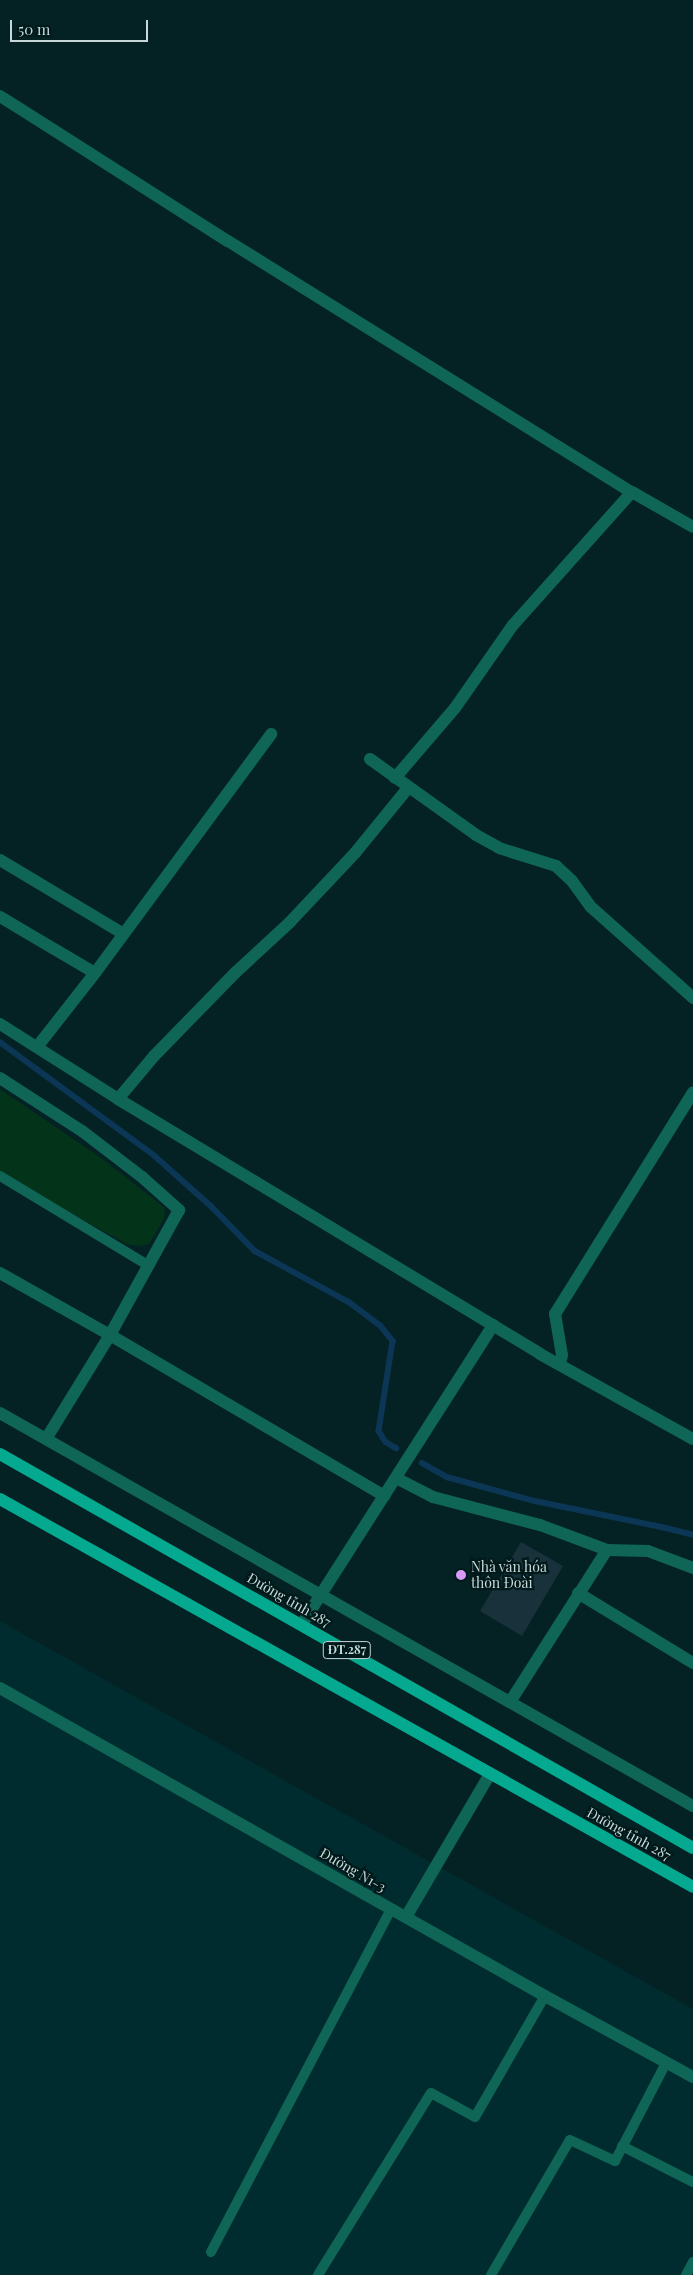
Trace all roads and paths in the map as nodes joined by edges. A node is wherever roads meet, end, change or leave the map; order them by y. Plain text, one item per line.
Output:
1 (0, 96) edge
2 (632, 492) junction
3 (693, 527) edge
4 (271, 734) dead end
5 (370, 759) dead end
6 (395, 778) junction
7 (408, 788) junction
8 (0, 860) edge
9 (0, 917) edge
10 (122, 933) junction
11 (95, 973) junction
12 (693, 998) edge
13 (0, 1024) edge
14 (37, 1047) junction
15 (0, 1078) edge
16 (693, 1092) edge
17 (118, 1099) junction
18 (0, 1176) edge
19 (149, 1266) junction
20 (0, 1273) edge
21 (493, 1325) junction
22 (110, 1335) junction
23 (560, 1364) junction
24 (0, 1413) edge
25 (46, 1439) junction
26 (693, 1439) edge
27 (0, 1454) edge
28 (396, 1478) junction
29 (384, 1496) junction
30 (0, 1499) edge
31 (607, 1550) junction
32 (693, 1568) edge
33 (578, 1593) junction
34 (321, 1595) junction
35 (302, 1624) junction
36 (693, 1663) edge
37 (0, 1688) edge
38 (510, 1702) junction
39 (490, 1774) junction
40 (693, 1806) edge
41 (693, 1848) edge
42 (693, 1887) edge
43 (391, 1909) junction
44 (406, 1917) junction
45 (545, 1996) junction
46 (666, 2062) junction
47 (693, 2077) edge
48 (622, 2146) junction
49 (693, 2182) edge
50 (211, 2252) dead end
51 (693, 2262) edge
52 (318, 2275) edge
53 (491, 2275) edge
54 (686, 2275) edge

1 - 2 street
2 - 3 street
2 - 6 street
4 - 10 street
5 - 6 street
6 - 7 street
7 - 12 street
7 - 17 street
8 - 10 street
9 - 11 street
10 - 11 street
11 - 14 street
13 - 14 street
14 - 17 street
15 - 19 street
16 - 23 street
17 - 21 street
18 - 19 lane
19 - 22 street
20 - 22 street
21 - 23 street
21 - 28 street
22 - 25 street
22 - 29 street
23 - 26 street
24 - 25 street
25 - 34 street
27 - 35 main road, Đường tỉnh 287 / ĐT.287
28 - 29 street
28 - 31 street
29 - 34 street
30 - 39 main road, Đường tỉnh 287 / ĐT.287
31 - 32 street
31 - 33 street
33 - 36 street
33 - 38 street
34 - 35 street
34 - 38 street
35 - 41 main road, Đường tỉnh 287 / ĐT.287
37 - 43 street, Đường N1-3
38 - 40 street
39 - 42 main road, Đường tỉnh 287 / ĐT.287
39 - 44 street
43 - 44 street, Đường N1-3
43 - 50 lane
44 - 45 street, Đường N1-3
45 - 46 street, Đường N1-3
45 - 52 lane
46 - 47 street, Đường N1-3
46 - 48 lane
48 - 49 lane
48 - 53 lane
51 - 54 lane

